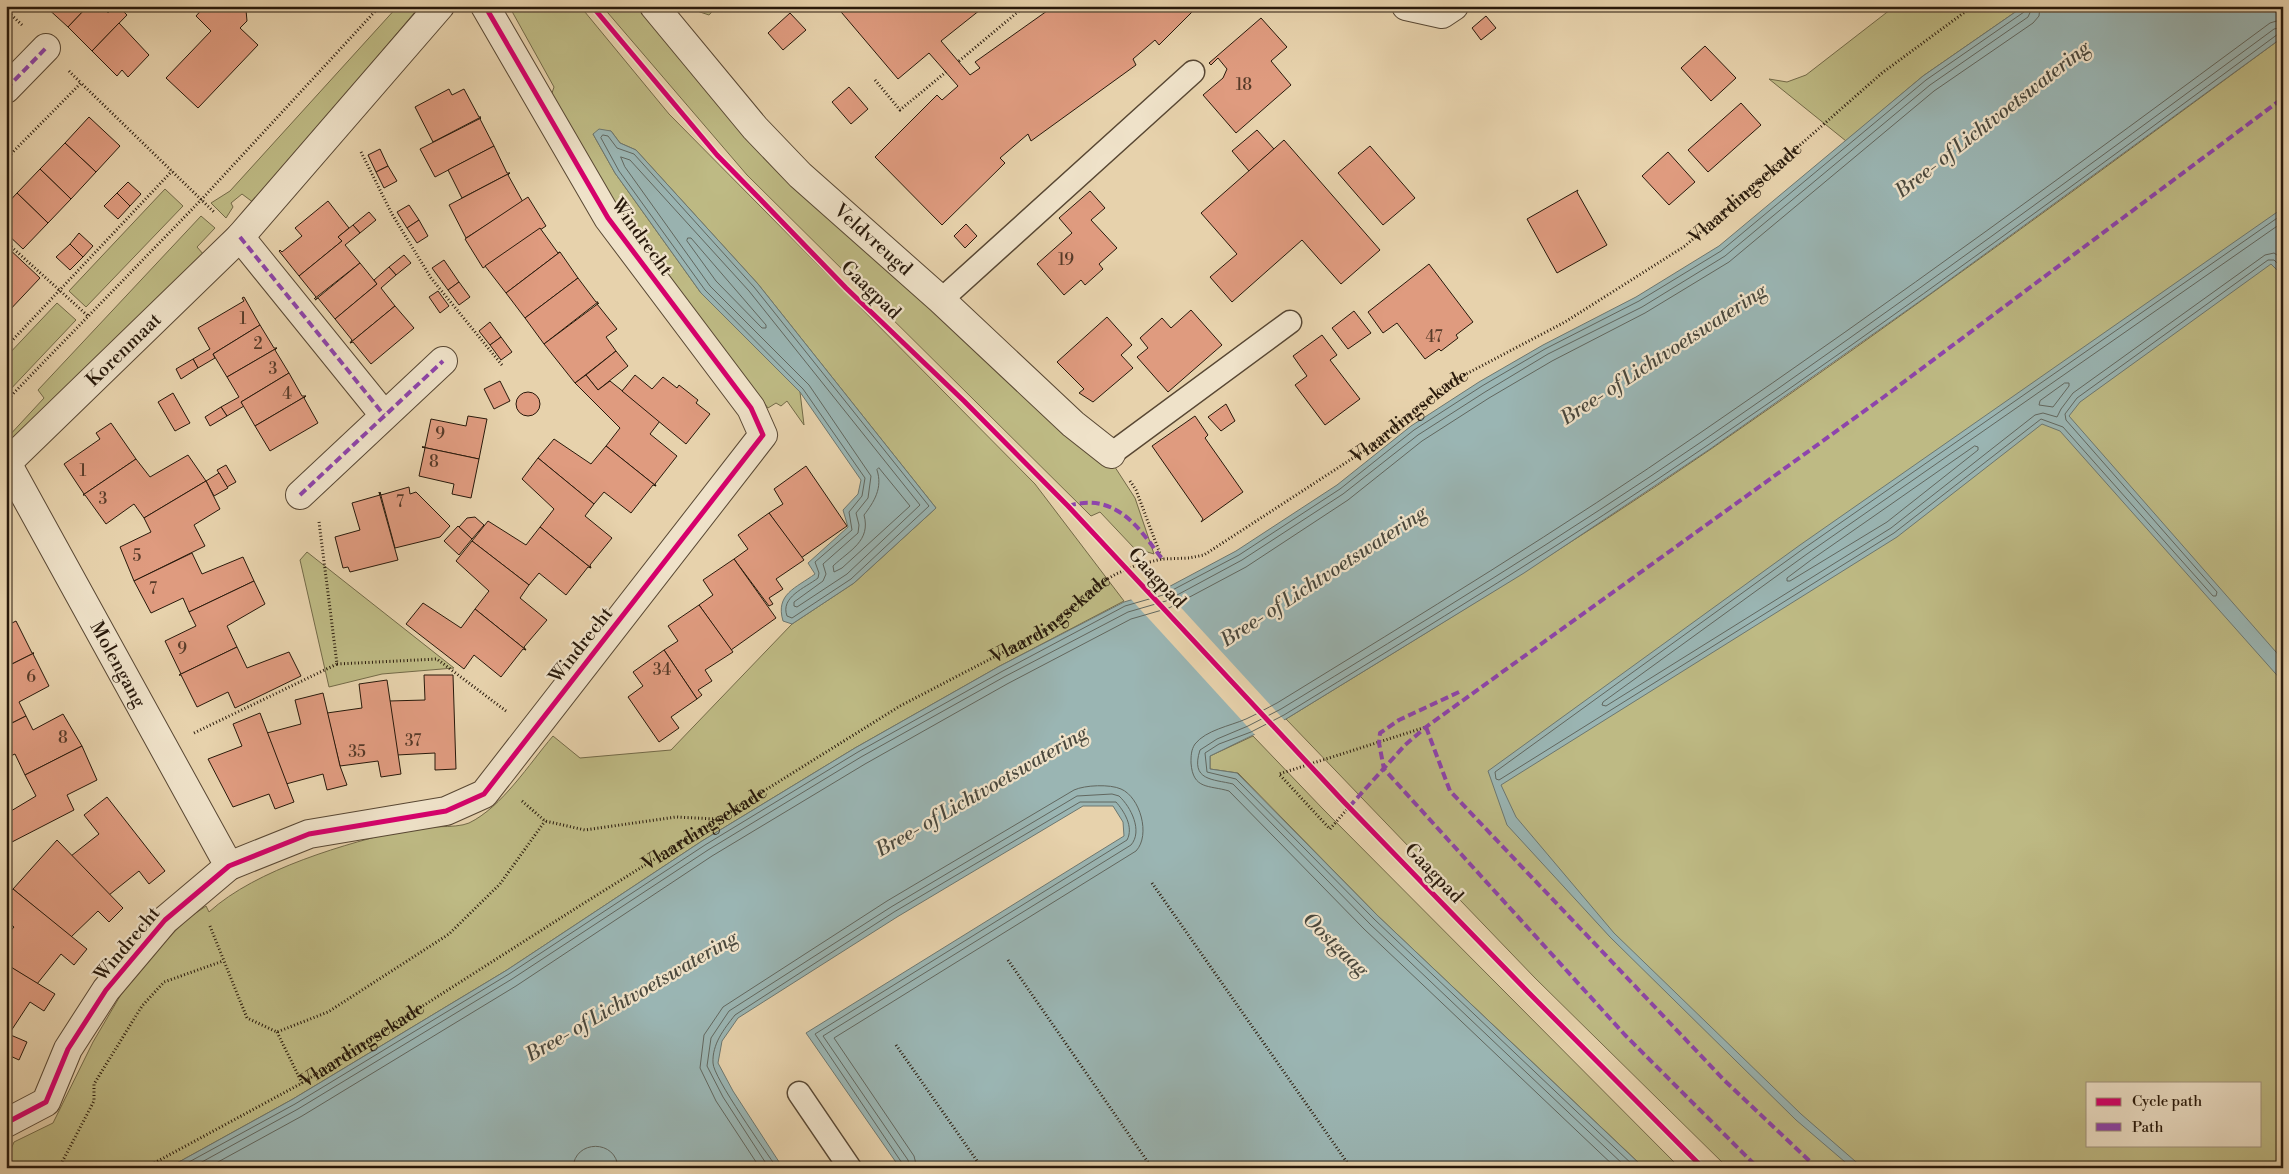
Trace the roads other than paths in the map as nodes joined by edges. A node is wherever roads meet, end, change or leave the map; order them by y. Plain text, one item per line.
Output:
1 (440, 6) edge
2 (485, 6) edge
3 (654, 6) edge
4 (1406, 6) edge
5 (1454, 6) edge
6 (46, 48) dead end
7 (1193, 72) dead end
8 (6, 89) edge
9 (240, 237) junction
10 (941, 300) junction
11 (1290, 322) dead end
12 (443, 361) dead end
13 (384, 415) junction
14 (1111, 454) joint
15 (7, 464) edge
16 (300, 495) road end
17 (229, 866) junction
18 (799, 1093) dead end
19 (6, 1123) edge
20 (850, 1168) edge

1 - 9 street, Korenmaat
2 - 17 street, Windrecht
3 - 10 street, Veldvreugd
4 - 5 street
6 - 8 street
7 - 10 lane
9 - 13 street
9 - 15 street, Korenmaat
10 - 14 street, Veldvreugd
11 - 14 lane
12 - 13 street
13 - 16 street
15 - 17 street, Molengang
17 - 19 street, Windrecht
18 - 20 lane

